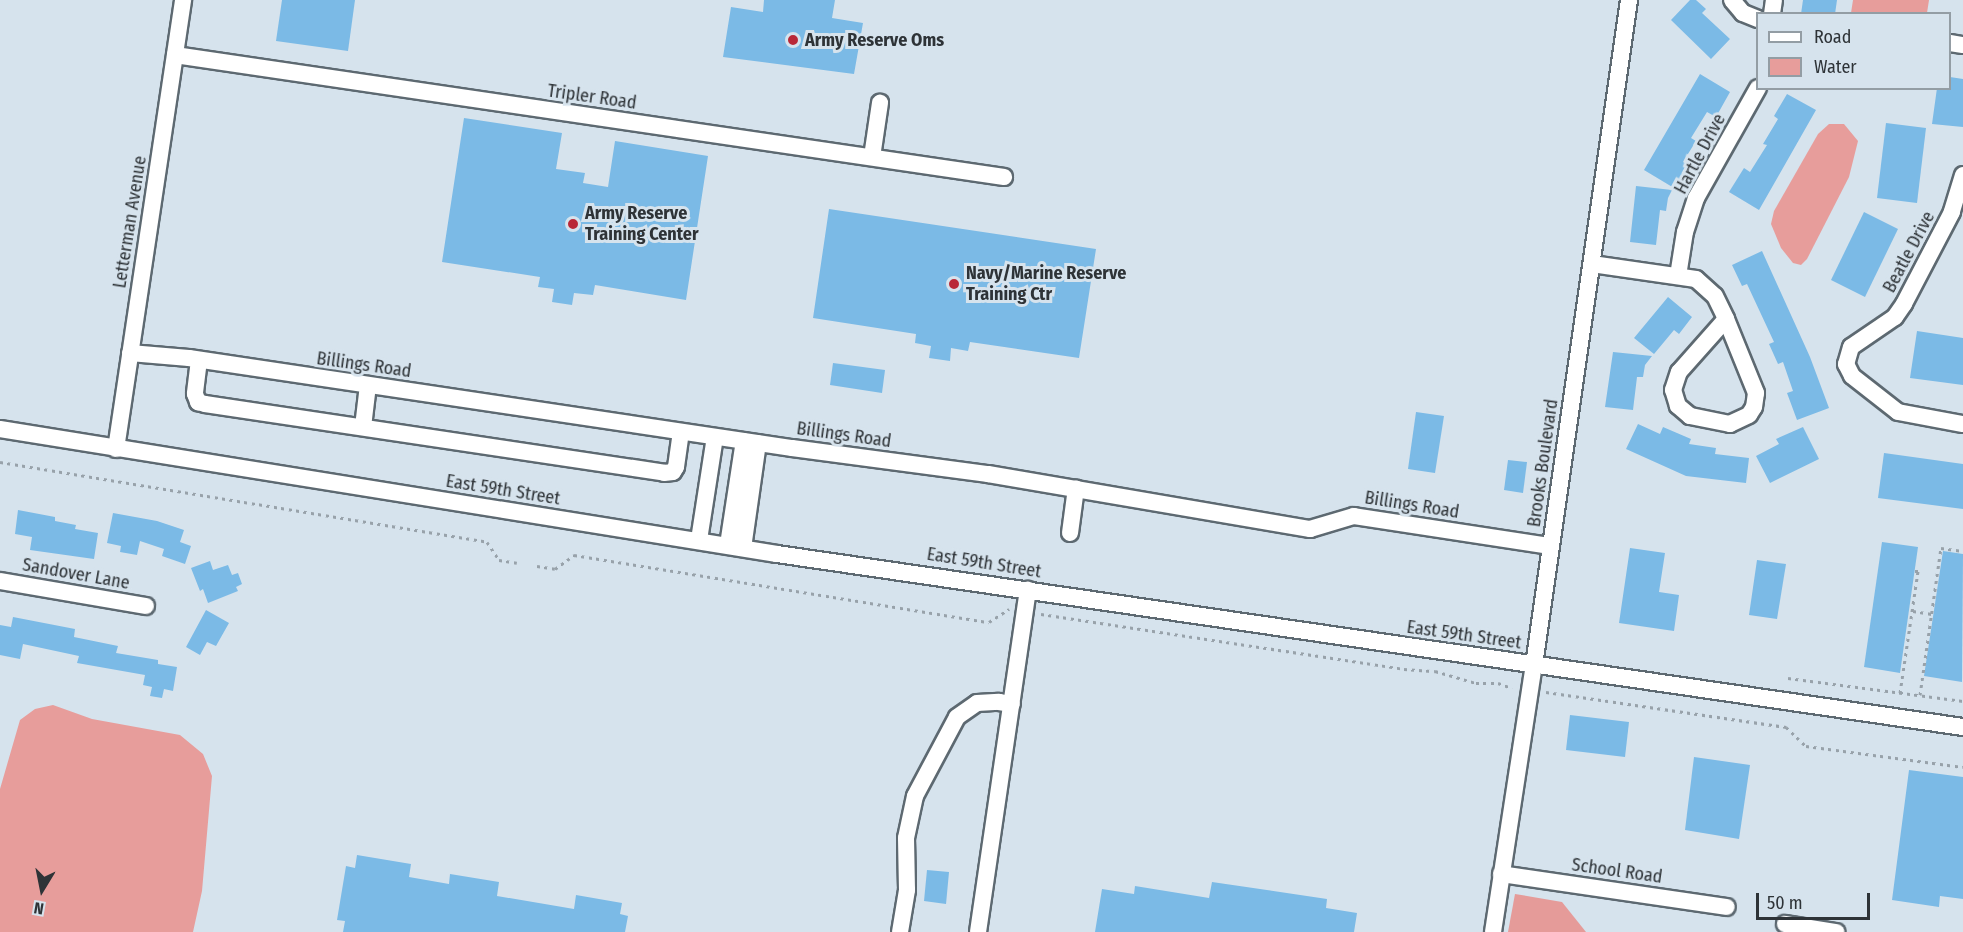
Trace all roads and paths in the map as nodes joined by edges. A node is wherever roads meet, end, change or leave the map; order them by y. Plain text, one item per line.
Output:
1 (183, 0) edge
2 (1629, 0) edge
3 (1732, 0) edge
4 (1756, 18) edge
5 (175, 56) junction
6 (1757, 90) edge
7 (880, 104) dead end
8 (872, 157) junction
9 (1963, 175) edge
10 (1004, 177) dead end
11 (1592, 264) junction
12 (1678, 276) junction
13 (1726, 319) junction
14 (130, 353) junction
15 (199, 360) junction
16 (368, 385) junction
17 (1963, 424) edge
18 (363, 427) junction
19 (0, 429) edge
20 (681, 432) junction
21 (715, 437) junction
22 (751, 442) junction
23 (117, 449) junction
24 (0, 462) edge
25 (1076, 488) junction
26 (1070, 533) dead end
27 (699, 540) junction
28 (736, 546) junction
29 (1551, 546) junction
30 (1963, 551) edge
31 (517, 563) dead end
32 (537, 566) dead end
33 (1915, 571) dead end
34 (0, 580) edge
35 (1028, 590) junction
36 (146, 606) dead end
37 (1010, 609) dead end
38 (1912, 610) junction
39 (1039, 614) dead end
40 (1932, 614) junction
41 (1534, 665) junction
42 (1788, 678) dead end
43 (1512, 688) dead end
44 (1546, 692) dead end
45 (1900, 693) junction
46 (1920, 695) junction
47 (1963, 701) edge
48 (1012, 704) junction
49 (1963, 728) edge
50 (1963, 767) edge
51 (1501, 874) junction
52 (1727, 907) dead end
53 (1785, 924) dead end
54 (900, 932) edge
55 (978, 932) edge
56 (1493, 932) edge
57 (1836, 932) edge

1 - 5 street, Letterman Avenue
2 - 11 street, Brooks Boulevard
3 - 4 street
5 - 8 street, Tripler Road
5 - 14 street, Letterman Avenue
6 - 12 street, Hartle Drive
7 - 8 street
8 - 10 street, Tripler Road
9 - 17 street, Beatle Drive
11 - 12 street
11 - 29 street, Brooks Boulevard
12 - 13 street
13 - 13 street
14 - 15 street, Billings Road
14 - 23 street, Letterman Avenue
15 - 16 street, Billings Road
15 - 18 street
16 - 18 street
16 - 20 street, Billings Road
18 - 20 street
19 - 23 street, East 59th Street
20 - 21 street, Billings Road
21 - 22 street, Billings Road
21 - 27 street
22 - 25 street, Billings Road
22 - 28 street
23 - 27 street, East 59th Street
24 - 31 path
25 - 26 street
25 - 29 street, Billings Road
27 - 28 street, East 59th Street
28 - 35 street, East 59th Street
29 - 41 street, Brooks Boulevard
30 - 40 path
32 - 37 path
33 - 38 path
34 - 36 street, Sandover Lane
35 - 41 street, East 59th Street
35 - 48 street
38 - 40 path
38 - 45 path
39 - 43 path
40 - 46 path
41 - 49 street, East 59th Street
41 - 51 street, Brooks Boulevard
42 - 45 path
44 - 50 path
45 - 46 path
46 - 47 path
48 - 54 street
48 - 55 street
51 - 52 street, School Road
51 - 56 street, Brooks Boulevard
53 - 57 street

